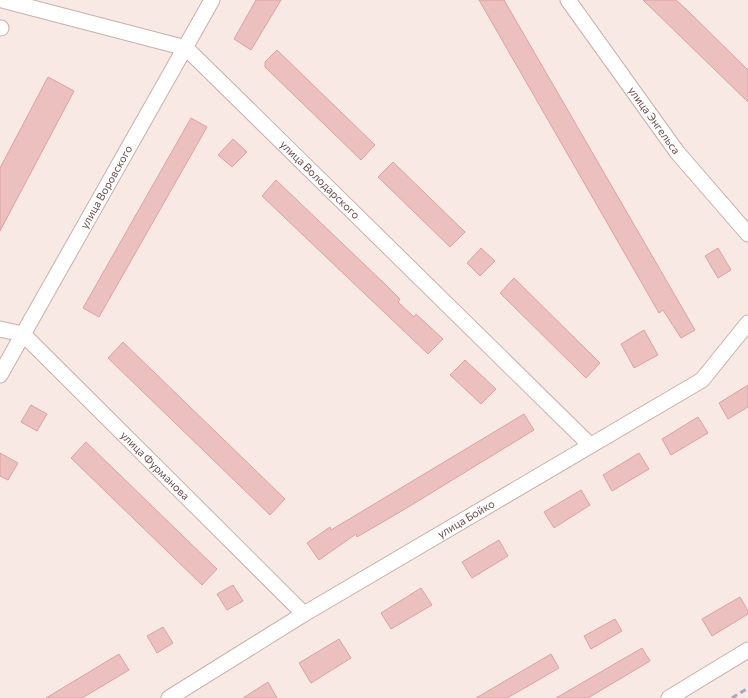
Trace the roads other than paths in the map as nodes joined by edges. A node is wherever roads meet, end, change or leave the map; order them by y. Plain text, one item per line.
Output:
1 (2, 0) edge
2 (212, 0) edge
3 (568, 0) edge
4 (186, 48) junction
5 (748, 234) edge
6 (748, 323) edge
7 (0, 329) edge
8 (23, 334) junction
9 (0, 375) edge
10 (590, 446) junction
11 (304, 614) junction
12 (748, 650) edge
13 (171, 697) edge
14 (669, 698) edge

1 - 4 street, улица Володарского
2 - 4 street, улица Воровского
3 - 5 street, улица Энгельса
4 - 8 street, улица Воровского
4 - 10 street, улица Володарского
6 - 10 street, улица Бойко
7 - 8 street
8 - 9 street, улица Воровского
8 - 11 street, улица Фурманова
10 - 11 street, улица Бойко
11 - 13 street, улица Бойко
12 - 14 street

